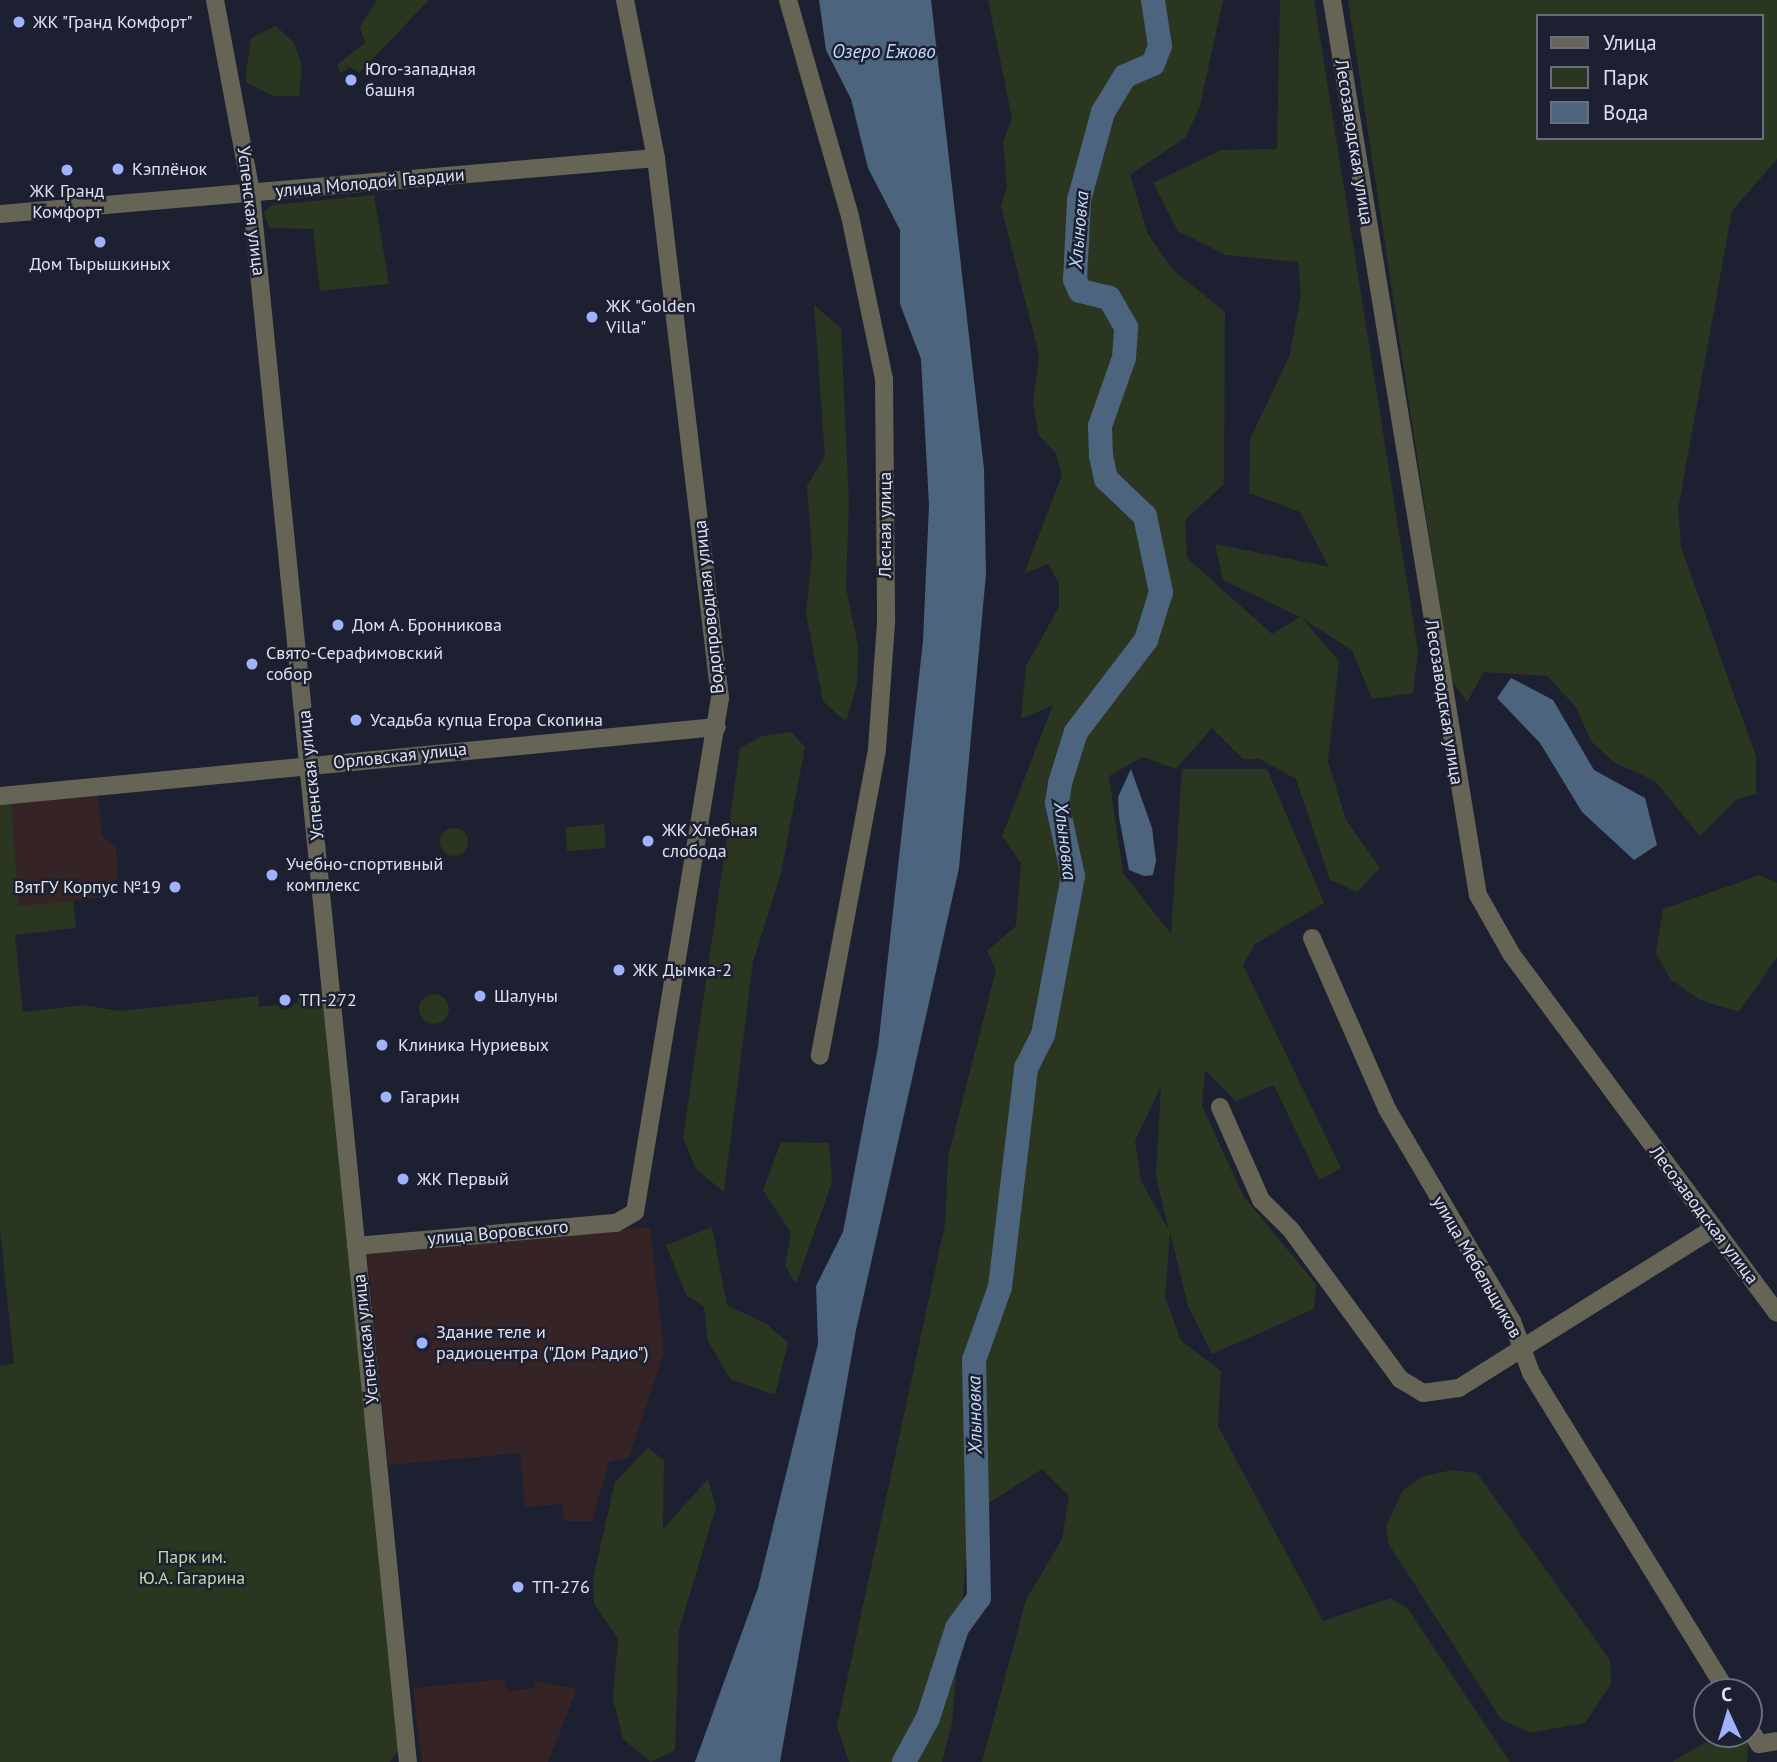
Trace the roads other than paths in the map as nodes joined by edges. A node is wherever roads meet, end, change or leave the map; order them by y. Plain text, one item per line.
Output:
1 (215, 0) edge
2 (625, 0) edge
3 (788, 0) edge
4 (1332, 0) edge
5 (656, 158) junction
6 (251, 193) junction
7 (0, 214) edge
8 (717, 727) junction
9 (311, 766) junction
10 (0, 796) edge
11 (1312, 938) dead end
12 (820, 1056) dead end
13 (1220, 1107) dead end
14 (635, 1212) joint
15 (1714, 1228) junction
16 (356, 1246) junction
17 (1777, 1313) edge
18 (1523, 1348) junction
19 (1718, 1678) edge
20 (408, 1762) edge

1 - 6 street, Успенская улица
2 - 5 street, Водопроводная улица
3 - 12 street, Лесная улица
4 - 15 street, Лесозаводская улица
5 - 6 street, улица Молодой Гвардии
5 - 8 street, Водопроводная улица
6 - 7 street, улица Молодой Гвардии
6 - 9 street, Успенская улица
8 - 9 street, Орловская улица
8 - 14 street, Водопроводная улица
9 - 10 street, Орловская улица
9 - 16 street, Успенская улица
11 - 18 street, улица Мебельщиков
13 - 18 street
14 - 16 street, улица Воровского
15 - 17 street, Лесозаводская улица
15 - 18 street
16 - 20 street, Успенская улица
18 - 19 street, улица Мебельщиков

